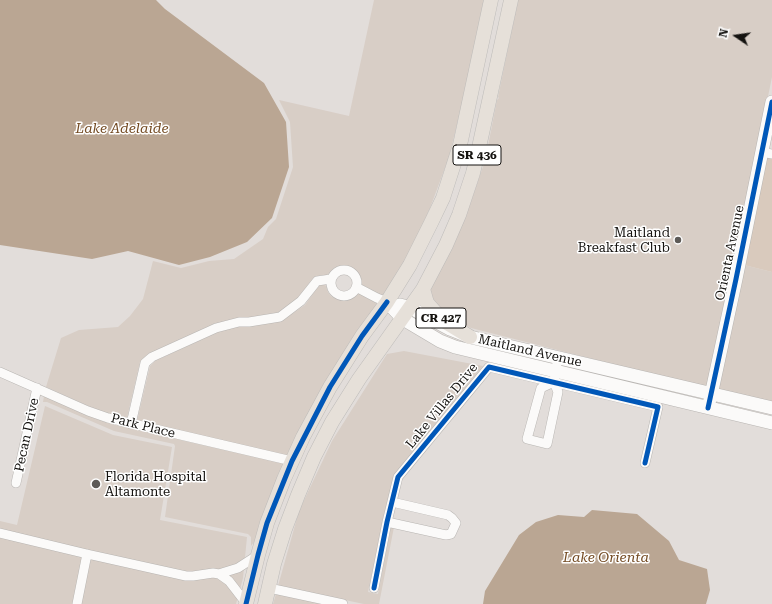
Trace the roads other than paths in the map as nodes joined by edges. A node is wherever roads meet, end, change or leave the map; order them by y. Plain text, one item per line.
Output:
1 (491, 0) edge
2 (511, 0) edge
3 (476, 71) junction
4 (491, 91) junction
5 (772, 102) edge
6 (767, 153) edge
7 (331, 280) junction
8 (356, 287) junction
9 (423, 289) junction
10 (387, 302) junction
11 (407, 314) junction
12 (470, 337) junction
13 (558, 357) junction
14 (0, 372) edge
15 (555, 376) junction
16 (37, 388) junction
17 (711, 393) junction
18 (708, 408) junction
19 (772, 408) edge
20 (772, 423) edge
21 (131, 424) junction
22 (303, 437) junction
23 (292, 461) junction
24 (646, 463) dead end
25 (308, 470) junction
26 (16, 483) dead end
27 (298, 495) junction
28 (392, 502) junction
29 (387, 522) junction
30 (0, 533) edge
31 (87, 554) junction
32 (258, 556) junction
33 (219, 574) junction
34 (269, 588) junction
35 (374, 588) dead end
36 (77, 604) edge
37 (246, 604) edge
38 (265, 604) edge
39 (343, 604) edge

1 - 3 main road, SR 436
2 - 4 main road, SR 436
3 - 4 main road
3 - 10 main road, SR 436
4 - 9 main road, SR 436
5 - 6 main road, Orienta Avenue
6 - 17 main road, Orienta Avenue
7 - 8 street
7 - 8 street
7 - 21 street
8 - 10 street
9 - 11 main road, SR 436
9 - 12 main road, CR 427
10 - 11 main road, Maitland Avenue
10 - 22 main road, SR 436
11 - 12 main road, Maitland Avenue
11 - 15 main road, Maitland Avenue / CR 427
11 - 25 main road, SR 436
12 - 13 main road, Maitland Avenue / CR 427
13 - 15 street
13 - 17 main road, Maitland Avenue / CR 427
14 - 16 street, Park Place
15 - 15 street
15 - 18 main road, Maitland Avenue / CR 427
15 - 24 street, Lake Villas Drive
15 - 28 street, Lake Villas Drive
16 - 21 street, Park Place
16 - 26 street, Pecan Drive
17 - 18 main road, Orienta Avenue
17 - 19 main road, Maitland Avenue / CR 427
18 - 20 main road, Maitland Avenue / CR 427
21 - 23 street, Park Place
22 - 23 main road, SR 436
22 - 25 main road
23 - 27 main road
23 - 32 main road, SR 436
25 - 27 main road, SR 436
27 - 34 main road, SR 436
28 - 29 street, Lake Villas Drive
28 - 29 street
29 - 35 street, Lake Villas Drive
30 - 31 street
31 - 33 street
31 - 36 street
32 - 33 street
32 - 37 main road, SR 436
33 - 37 street
34 - 38 main road, SR 436
34 - 39 street

